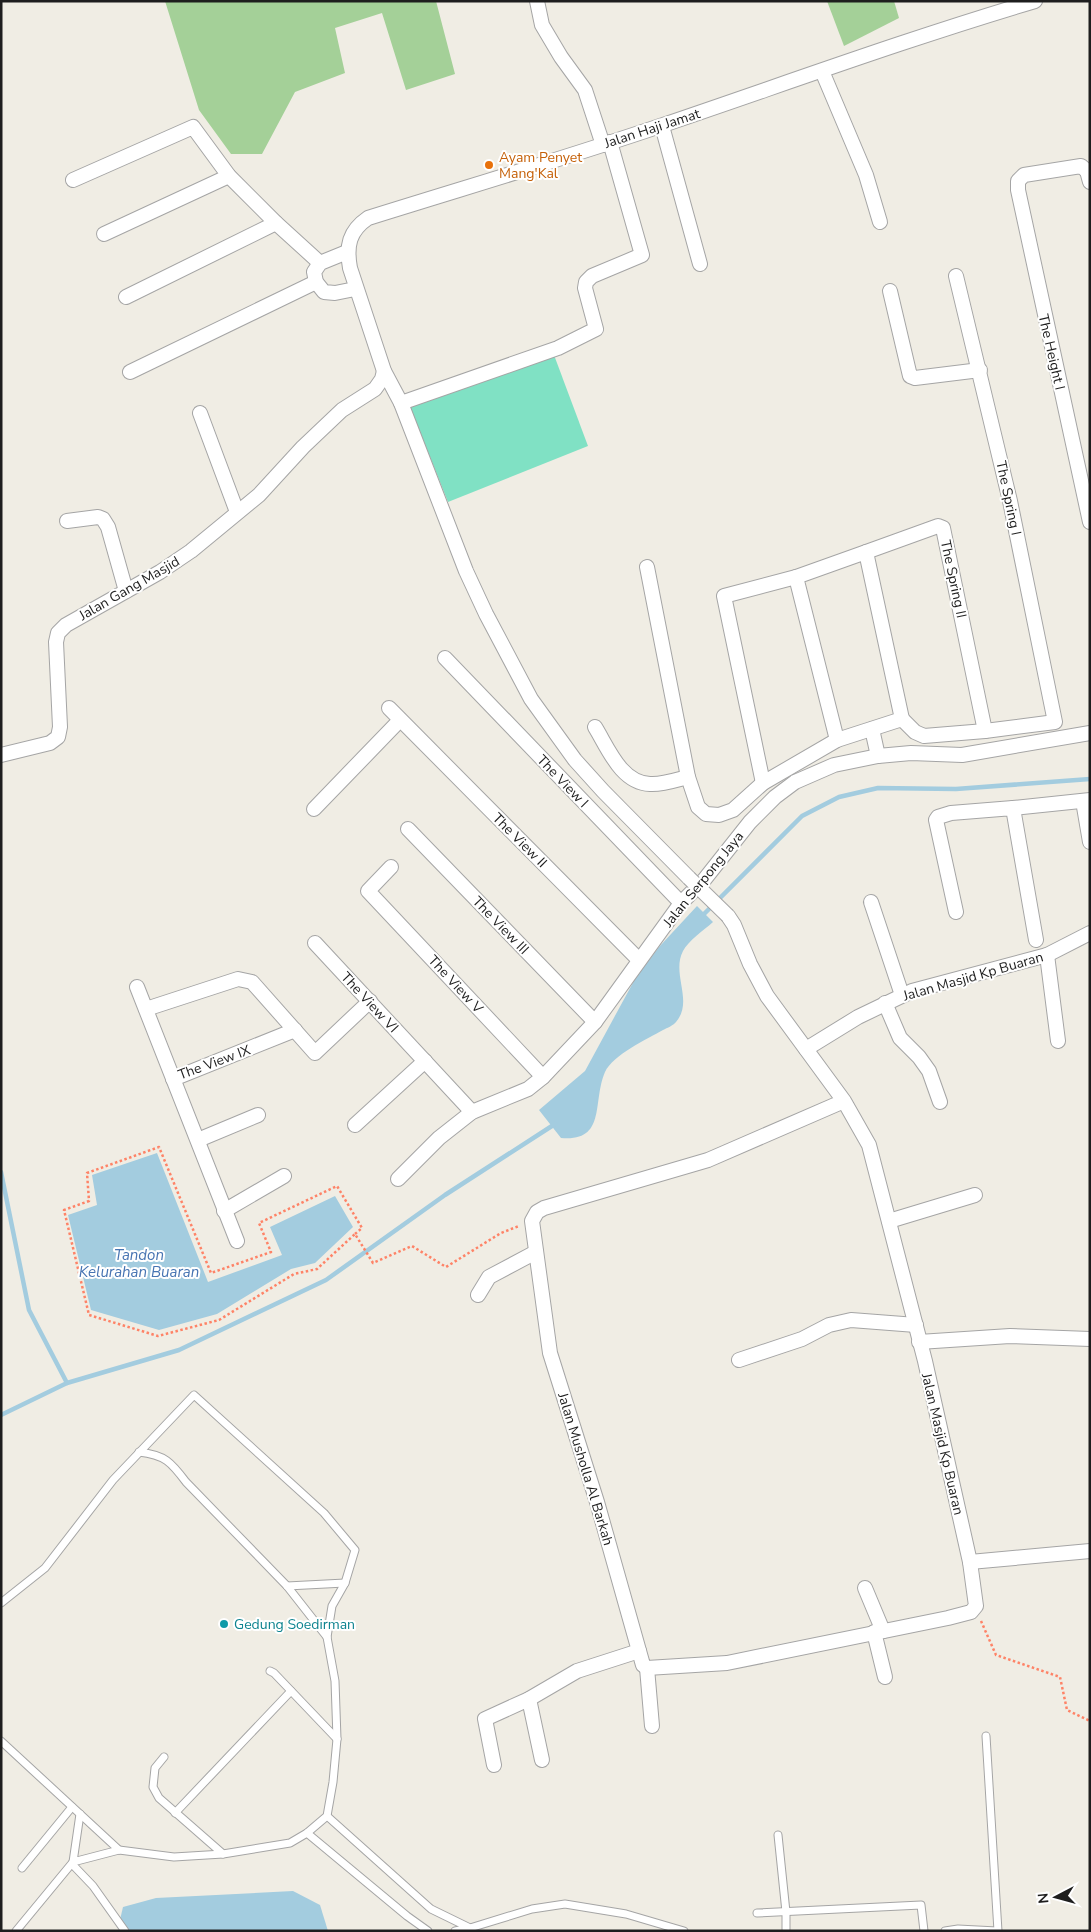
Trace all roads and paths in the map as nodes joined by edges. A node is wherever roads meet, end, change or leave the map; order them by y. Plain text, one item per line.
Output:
1 (537, 1) edge
2 (1035, 1) edge
3 (822, 71) junction
4 (662, 126) junction
5 (607, 143) junction
6 (229, 176) junction
7 (73, 180) dead end
8 (1090, 182) edge
9 (880, 222) dead end
10 (276, 223) junction
11 (104, 234) dead end
12 (347, 252) junction
13 (320, 263) junction
14 (700, 264) dead end
15 (956, 276) dead end
16 (316, 282) junction
17 (355, 288) junction
18 (890, 291) dead end
19 (126, 297) dead end
20 (980, 370) junction
21 (384, 371) junction
22 (130, 372) dead end
23 (401, 403) junction
24 (200, 413) dead end
25 (237, 512) junction
26 (67, 521) dead end
27 (1090, 522) edge
28 (866, 552) junction
29 (647, 567) dead end
30 (796, 577) junction
31 (126, 591) junction
32 (445, 658) dead end
33 (389, 708) dead end
34 (902, 719) junction
35 (400, 720) junction
36 (595, 727) dead end
37 (872, 729) junction
38 (985, 731) junction
39 (1090, 733) edge
40 (837, 740) junction
41 (1, 755) edge
42 (878, 756) junction
43 (688, 777) junction
44 (763, 783) junction
45 (1086, 801) edge
46 (1013, 808) junction
47 (314, 809) dead end
48 (408, 829) dead end
49 (1090, 842) edge
50 (391, 867) dead end
51 (871, 902) dead end
52 (681, 904) junction
53 (956, 912) dead end
54 (1090, 933) edge
55 (1036, 940) dead end
56 (316, 943) dead end
57 (1047, 955) junction
58 (639, 960) junction
59 (137, 987) dead end
60 (902, 995) junction
61 (370, 1001) junction
62 (885, 1003) junction
63 (146, 1009) junction
64 (595, 1022) junction
65 (294, 1030) junction
66 (1058, 1041) dead end
67 (806, 1049) junction
68 (425, 1061) junction
69 (543, 1077) junction
70 (173, 1079) junction
71 (844, 1101) junction
72 (940, 1102) dead end
73 (472, 1112) junction
74 (258, 1115) dead end
75 (355, 1125) dead end
76 (198, 1140) junction
77 (284, 1176) dead end
78 (398, 1179) dead end
79 (975, 1194) dead end
80 (224, 1211) junction
81 (532, 1221) junction
82 (889, 1221) junction
83 (355, 1234) junction
84 (237, 1241) dead end
85 (536, 1252) junction
86 (478, 1295) dead end
87 (916, 1325) junction
88 (1090, 1339) edge
89 (919, 1342) junction
90 (739, 1360) dead end
91 (139, 1452) junction
92 (1090, 1551) edge
93 (970, 1562) junction
94 (345, 1583) junction
95 (287, 1586) junction
96 (865, 1588) dead end
97 (1, 1603) edge
98 (976, 1609) junction
99 (879, 1632) junction
100 (327, 1637) junction
101 (639, 1651) junction
102 (647, 1668) junction
103 (270, 1672) dead end
104 (884, 1677) dead end
105 (291, 1691) junction
106 (529, 1698) junction
107 (1090, 1721) edge
108 (652, 1726) dead end
109 (986, 1736) dead end
110 (337, 1739) junction
111 (1, 1741) edge
112 (164, 1757) dead end
113 (542, 1760) dead end
114 (494, 1765) dead end
115 (72, 1807) junction
116 (175, 1813) junction
117 (80, 1814) junction
118 (327, 1816) junction
119 (307, 1833) junction
120 (778, 1835) dead end
121 (119, 1850) junction
122 (223, 1854) junction
123 (73, 1863) junction
124 (22, 1868) dead end
125 (786, 1912) junction
126 (757, 1913) dead end
127 (470, 1928) junction
128 (16, 1931) edge
129 (125, 1931) edge
130 (428, 1931) edge
131 (455, 1931) edge
132 (684, 1931) edge
133 (786, 1931) edge
134 (924, 1931) edge
135 (945, 1931) edge
136 (998, 1931) edge

1 - 5 street
2 - 3 street, Jalan Haji Jamat
3 - 4 street, Jalan Haji Jamat
3 - 9 street
4 - 5 street, Jalan Haji Jamat
4 - 14 street
5 - 12 street, Jalan Haji Jamat
5 - 23 street
6 - 7 street
6 - 10 street
6 - 11 street
8 - 27 street, The Height I
10 - 13 street
10 - 19 street
12 - 13 street
12 - 17 street
13 - 16 street
15 - 20 street, The Spring I
16 - 17 street
16 - 22 street
17 - 21 street
18 - 20 street
20 - 38 street, The Spring I
21 - 23 street
21 - 25 street, Jalan Gang Masjid
23 - 67 street, bridge
24 - 25 street
25 - 31 street, Jalan Gang Masjid
26 - 31 street
28 - 30 street
28 - 34 street
28 - 38 street, The Spring II
29 - 43 street
30 - 40 street
30 - 44 street
31 - 41 street, Jalan Gang Masjid
32 - 52 street, The View I
33 - 35 street, The View II
34 - 37 street
34 - 38 street
35 - 47 street
35 - 58 street, The View II
36 - 43 street
37 - 40 street
37 - 42 street
39 - 42 street, Jalan Serpong Jaya
40 - 44 street
42 - 52 street, Jalan Serpong Jaya
43 - 44 street
45 - 46 street
45 - 49 street
46 - 53 street
46 - 55 street
48 - 64 street, The View III
50 - 69 street, The View V
51 - 60 street
52 - 58 street, Jalan Serpong Jaya
54 - 57 street, Jalan Masjid Kp Buaran
56 - 61 street, The View VI
57 - 60 street, Jalan Masjid Kp Buaran
57 - 66 street
58 - 64 street, Jalan Serpong Jaya
59 - 63 street, The View IX
60 - 62 street, Jalan Masjid Kp Buaran
61 - 65 street
61 - 68 street, The View VI
62 - 67 street, Jalan Masjid Kp Buaran
62 - 72 street
63 - 65 street
63 - 70 street, The View IX
64 - 69 street, Jalan Serpong Jaya
65 - 70 street, The View IX
67 - 71 street, Jalan Masjid Kp Buaran
68 - 73 street, The View VI
68 - 75 street
69 - 73 street, Jalan Serpong Jaya
70 - 76 street
71 - 81 street
71 - 82 street, Jalan Masjid Kp Buaran
73 - 78 street, Jalan Serpong Jaya
74 - 76 street
76 - 80 street
77 - 80 street
79 - 82 street
80 - 84 street
81 - 83 path
81 - 85 street, Jalan Musholla Al Barkah
82 - 87 street, Jalan Masjid Kp Buaran
83 - 83 path
85 - 86 street
85 - 101 street, Jalan Musholla Al Barkah
87 - 89 street, Jalan Masjid Kp Buaran
87 - 90 street
88 - 89 street
89 - 93 street, Jalan Masjid Kp Buaran
91 - 94 lane
91 - 95 lane
91 - 97 lane
92 - 93 street
93 - 98 street
94 - 95 lane
94 - 100 lane
95 - 100 lane
96 - 99 street
98 - 99 street
98 - 107 path
99 - 102 street
99 - 104 street
100 - 110 lane
101 - 102 street, Jalan Musholla Al Barkah
101 - 106 street
102 - 108 street
103 - 105 lane
105 - 110 lane
105 - 116 lane
106 - 113 street
106 - 114 street
109 - 136 lane
110 - 118 lane
111 - 115 lane
112 - 116 lane
115 - 117 lane
115 - 124 lane
116 - 122 lane
117 - 121 lane
117 - 123 lane
118 - 119 lane
118 - 127 lane
119 - 122 lane
119 - 130 lane
120 - 125 lane
121 - 122 lane
121 - 123 lane
123 - 128 lane
123 - 129 lane
125 - 126 lane
125 - 133 lane
125 - 134 lane
127 - 131 lane
127 - 132 lane
135 - 136 lane

